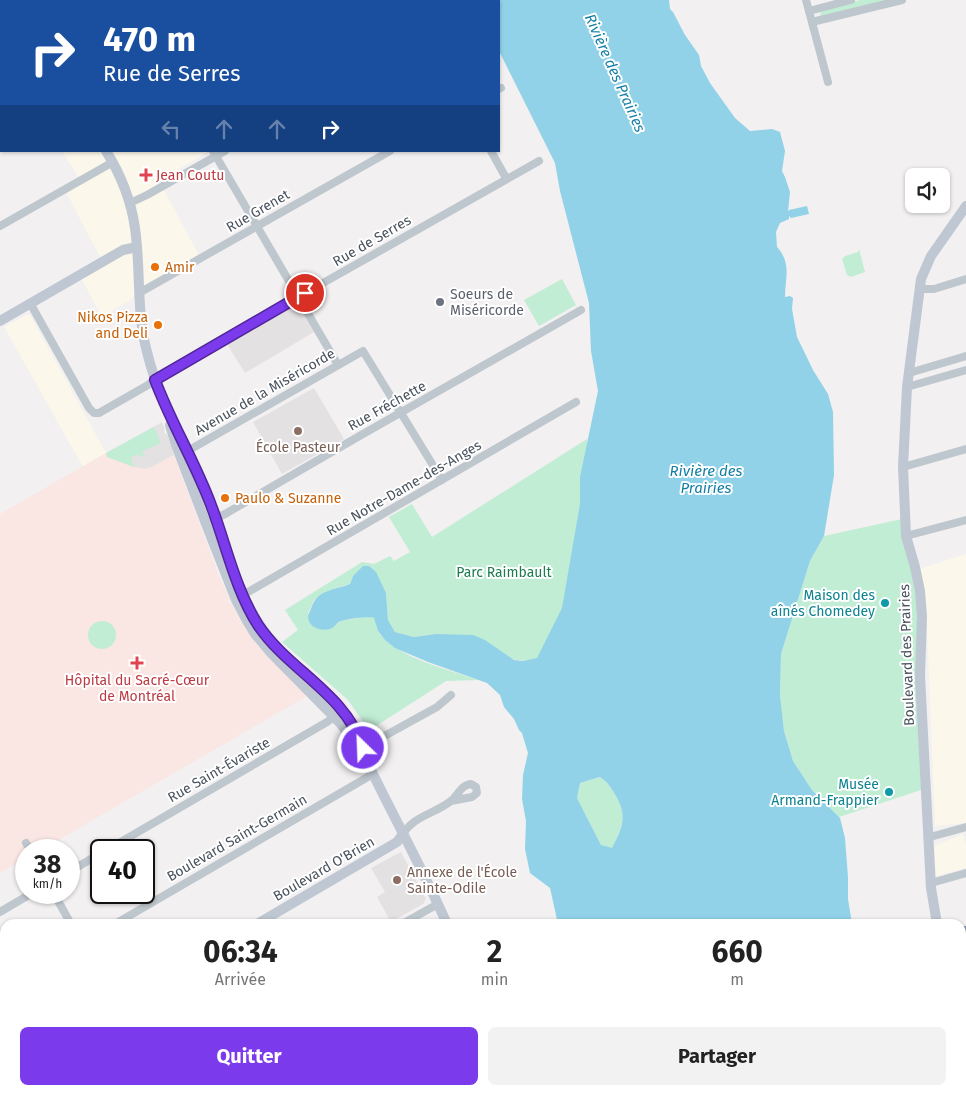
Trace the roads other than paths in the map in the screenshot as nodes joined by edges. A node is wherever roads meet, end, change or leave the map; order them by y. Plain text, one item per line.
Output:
1 (806, 0) edge
2 (851, 0) edge
3 (902, 0) edge
4 (809, 11) junction
5 (812, 22) junction
6 (828, 82) dead end
7 (107, 152) edge
8 (388, 152) edge
9 (492, 152) edge
10 (214, 154) edge
11 (539, 160) dead end
12 (113, 162) junction
13 (506, 178) junction
14 (130, 203) junction
15 (966, 206) edge
16 (0, 226) edge
17 (257, 227) junction
18 (137, 246) junction
19 (966, 279) edge
20 (919, 289) junction
21 (139, 293) junction
22 (297, 297) junction
23 (30, 303) junction
24 (582, 310) dead end
25 (0, 321) edge
26 (966, 356) edge
27 (338, 365) junction
28 (966, 370) edge
29 (909, 373) junction
30 (155, 380) junction
31 (908, 387) junction
32 (576, 402) dead end
33 (401, 414) junction
34 (966, 449) edge
35 (184, 454) junction
36 (903, 467) junction
37 (442, 480) junction
38 (966, 520) edge
39 (210, 521) junction
40 (906, 536) junction
41 (243, 595) junction
42 (451, 695) dead end
43 (338, 714) junction
44 (361, 749) junction
45 (371, 770) junction
46 (451, 801) dead end
47 (966, 827) edge
48 (402, 834) junction
49 (930, 837) junction
50 (126, 839) edge
51 (966, 874) edge
52 (931, 883) junction
53 (15, 903) edge
54 (60, 904) edge
55 (438, 904) junction
56 (0, 912) edge
57 (68, 919) edge
58 (123, 919) edge
59 (266, 919) edge
60 (411, 919) edge
61 (445, 919) edge
62 (936, 919) edge

1 - 4 street
2 - 4 street
3 - 5 street
4 - 5 street
5 - 6 street
7 - 12 street
8 - 17 street, Rue Grenet
9 - 13 street
10 - 14 street
10 - 17 street
11 - 13 street, Rue de Serres
12 - 14 street
12 - 16 street
13 - 22 street, Rue de Serres
14 - 18 street
15 - 20 street, Boulevard des Prairies
17 - 21 street, Rue Grenet
17 - 22 street
18 - 21 street
18 - 23 street
19 - 20 street
20 - 29 street, Boulevard des Prairies
21 - 30 street
22 - 27 street
22 - 30 street, Rue de Serres
23 - 25 street
23 - 30 street, Rue de Serres
24 - 33 street, Rue Fréchette
26 - 29 street
27 - 33 street, Avenue de la Miséricorde
27 - 35 street, Avenue de la Miséricorde
28 - 31 street
29 - 31 street, Boulevard des Prairies
30 - 35 street
31 - 36 street, Boulevard des Prairies
32 - 37 street, Rue Notre-Dame-des-Anges
33 - 37 street
33 - 39 street, Rue Fréchette
34 - 36 street
35 - 39 street
36 - 40 street, Boulevard des Prairies
37 - 41 street, Rue Notre-Dame-des-Anges
38 - 40 street
39 - 41 street
39 - 43 street
40 - 49 street, Boulevard des Prairies
41 - 43 street
42 - 44 street
43 - 44 street
43 - 50 street, Rue Saint-Évariste
44 - 45 street
45 - 48 street
45 - 58 street, Boulevard Saint-Germain
46 - 48 street
47 - 49 street
48 - 55 street
48 - 59 street, Boulevard O'Brien
49 - 52 street, Boulevard des Prairies
51 - 52 street
52 - 62 street, Boulevard des Prairies
53 - 56 street
54 - 57 street
55 - 60 street
55 - 61 street

